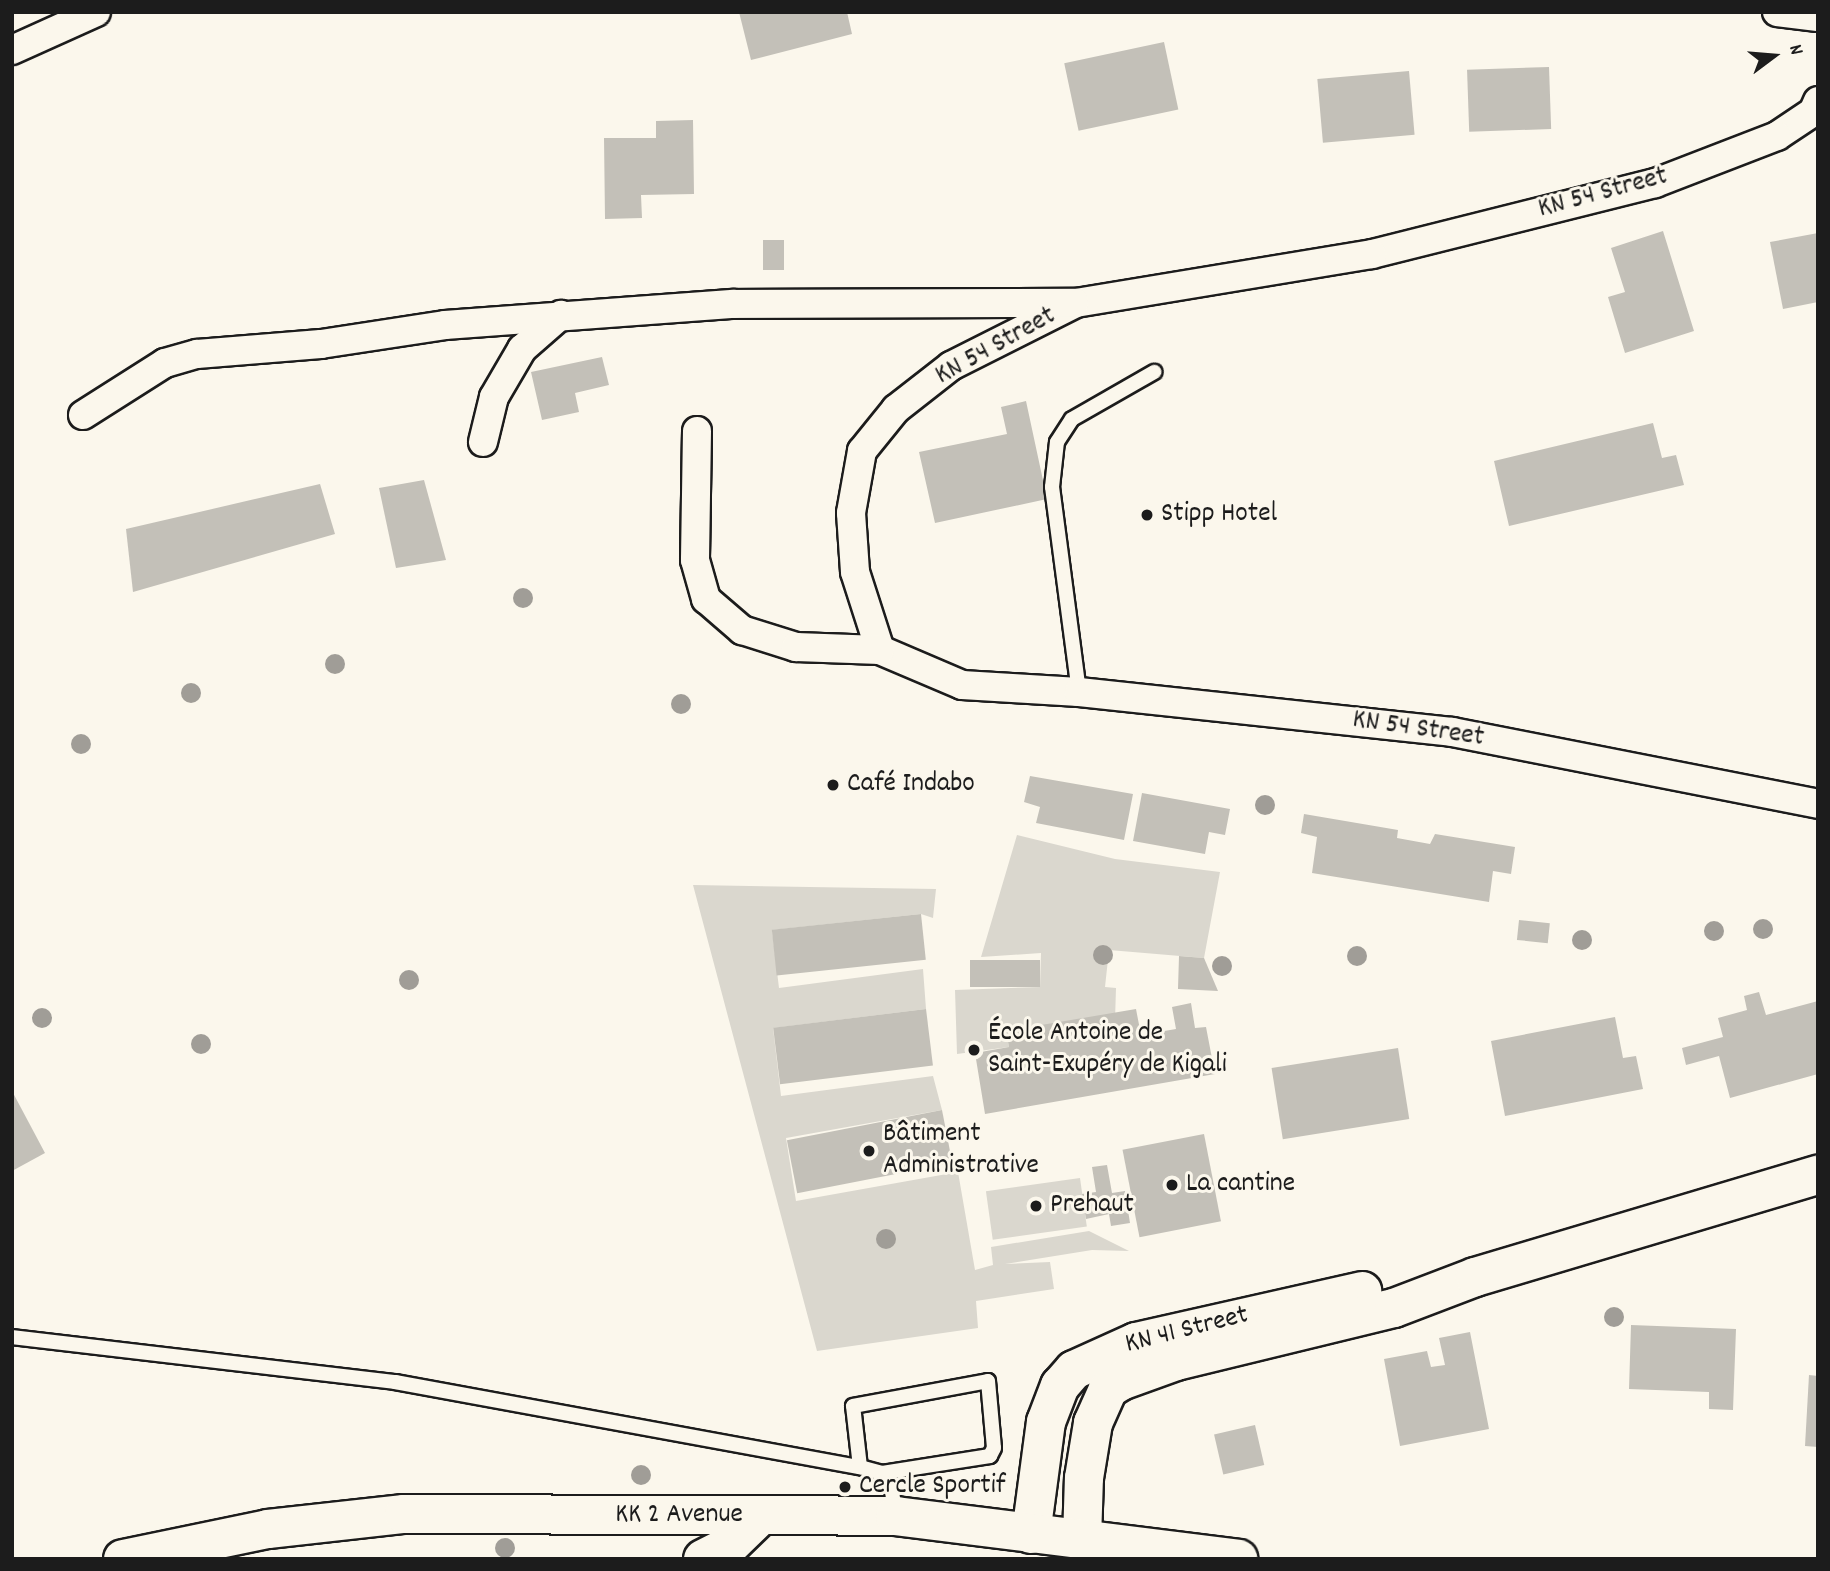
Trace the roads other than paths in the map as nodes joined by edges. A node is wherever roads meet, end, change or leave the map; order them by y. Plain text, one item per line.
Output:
1 (96, 12) edge
2 (1777, 12) edge
3 (1818, 17) edge
4 (12, 50) edge
5 (1818, 101) edge
6 (1076, 303) junction
7 (561, 315) junction
8 (1154, 372) dead end
9 (83, 415) dead end
10 (697, 431) dead end
11 (483, 442) dead end
12 (880, 650) junction
13 (1079, 692) junction
14 (1818, 804) edge
15 (1818, 1175) edge
16 (1475, 1277) junction
17 (12, 1338) edge
18 (860, 1467) junction
19 (882, 1473) junction
20 (760, 1516) junction
21 (895, 1516) junction
22 (1031, 1534) junction
23 (1082, 1540) junction
24 (123, 1559) edge
25 (703, 1559) edge
26 (1238, 1559) edge

1 - 4 street
2 - 3 street
5 - 6 street, KN 54 Street
6 - 7 street
6 - 12 street, KN 54 Street
7 - 9 street
7 - 11 street
8 - 13 lane
10 - 12 street
12 - 13 street, KN 54 Street
13 - 14 street, KN 54 Street
15 - 16 main road, KN 41 Street
16 - 22 main road, KN 41 Street
16 - 23 main road, KN 41 Street
17 - 18 lane
18 - 19 lane
18 - 19 lane
19 - 21 lane
20 - 21 main road, KK 2 Avenue
20 - 24 main road, KK 2 Avenue
20 - 25 main road
21 - 22 main road, KK 2 Avenue
22 - 23 main road, KK 2 Avenue
23 - 26 main road, KK 2 Avenue

